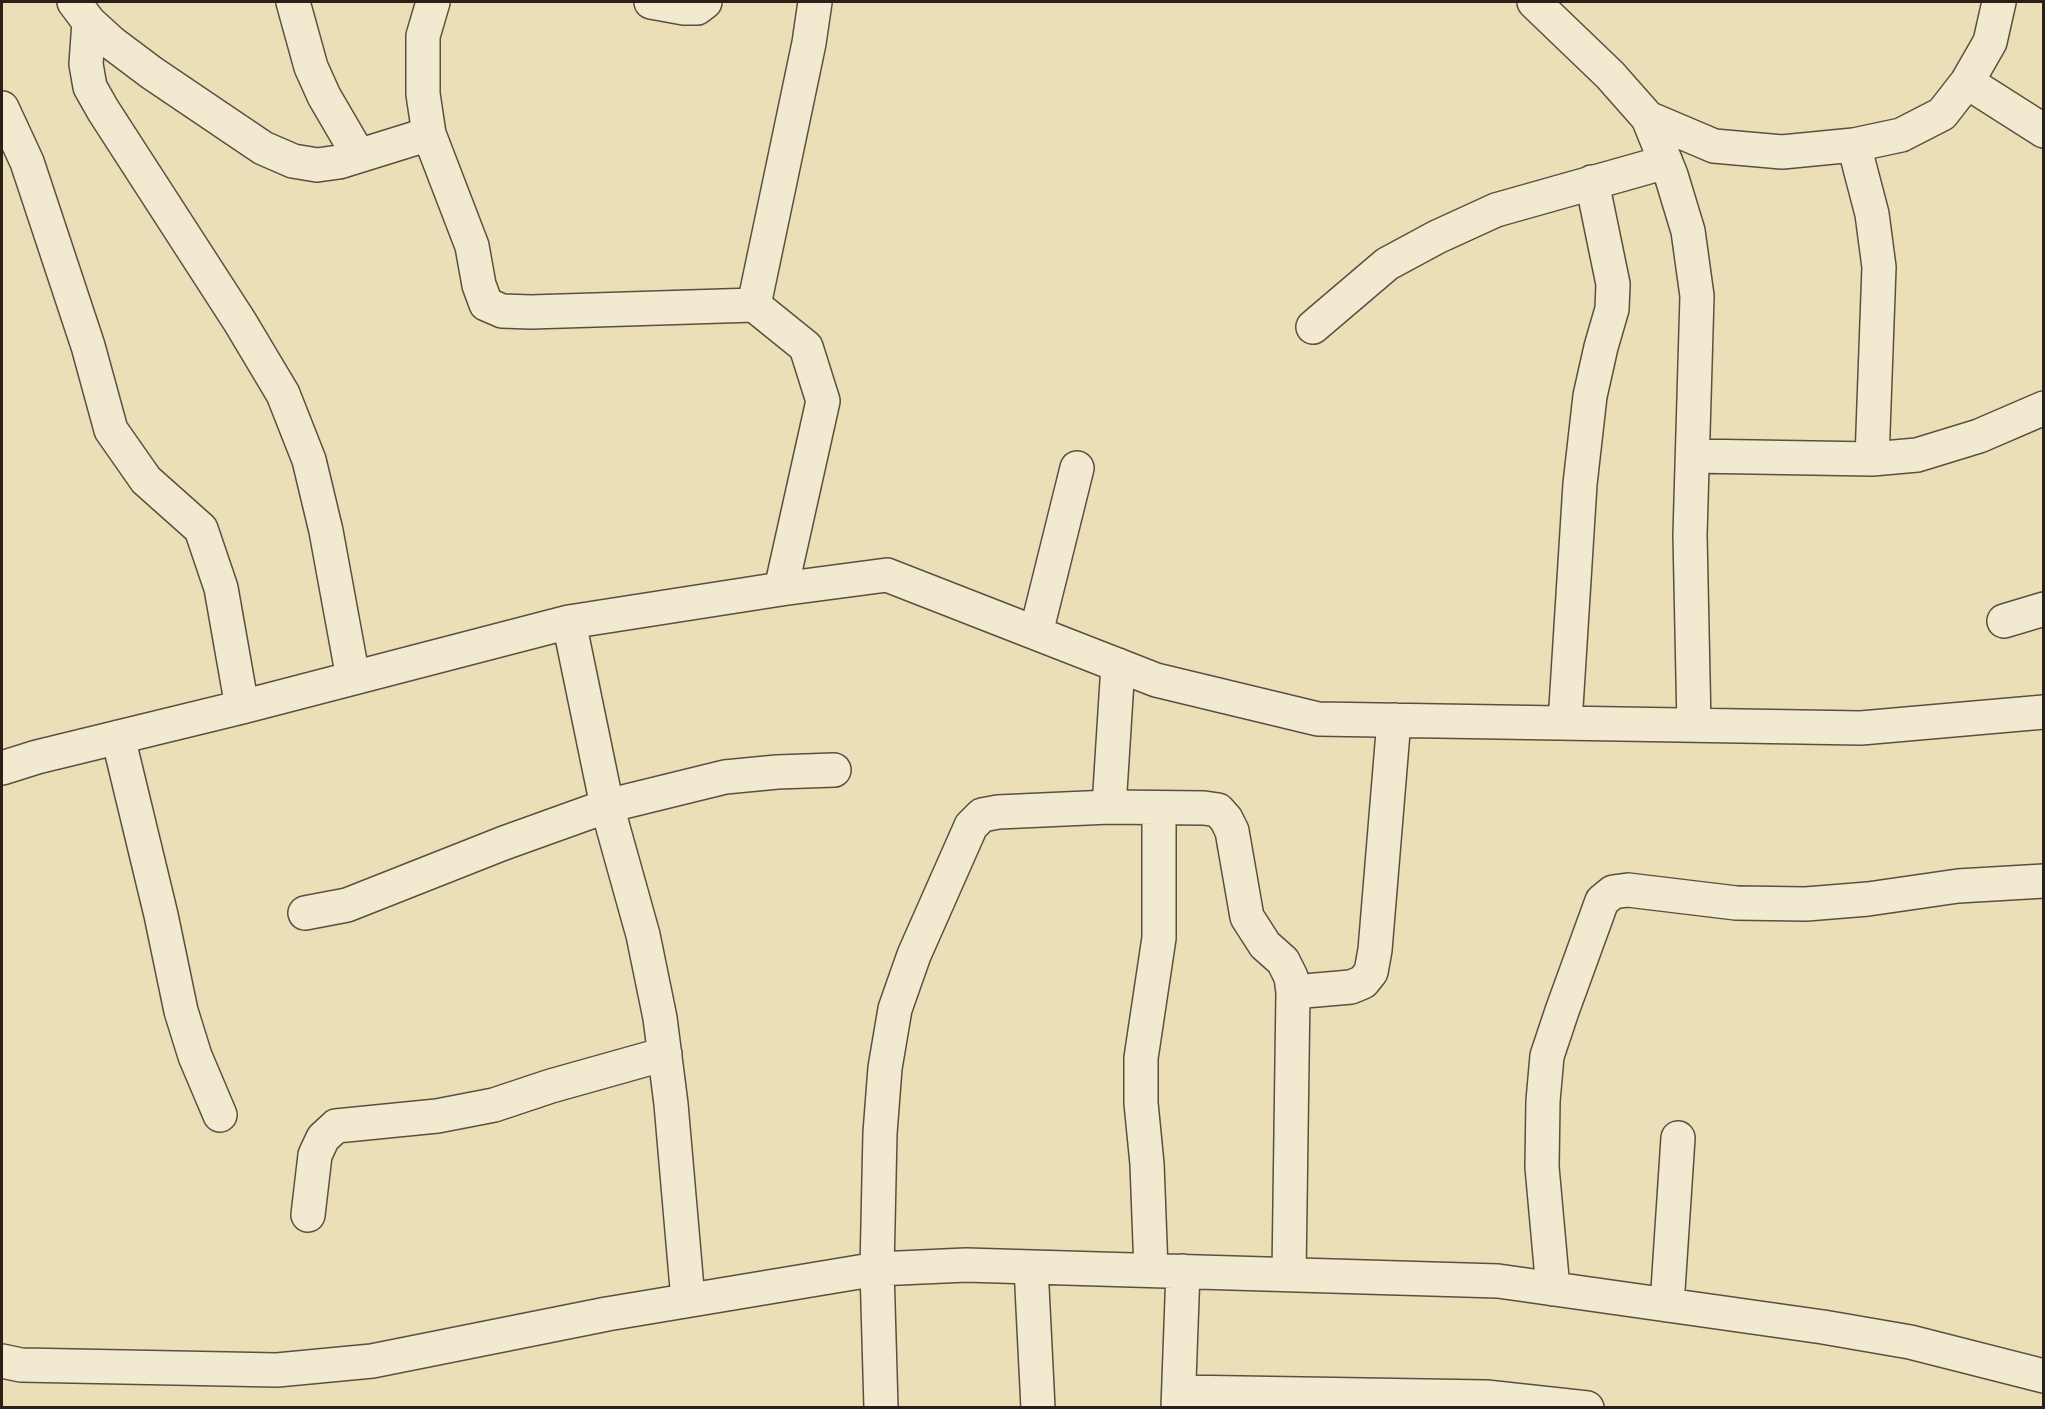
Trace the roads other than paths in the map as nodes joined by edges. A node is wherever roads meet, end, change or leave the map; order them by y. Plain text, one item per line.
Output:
1 (293, 2) edge
2 (433, 2) edge
3 (651, 2) edge
4 (705, 2) edge
5 (815, 2) edge
6 (1534, 2) edge
7 (1999, 2) edge
8 (82, 12) edge
9 (1967, 82) junction
10 (2, 108) edge
11 (1648, 118) junction
12 (2043, 131) edge
13 (429, 134) junction
14 (1854, 145) junction
15 (359, 156) junction
16 (1666, 162) junction
17 (1592, 182) junction
18 (754, 305) junction
19 (1313, 327) dead end
20 (2043, 408) edge
21 (1694, 456) junction
22 (1872, 459) junction
23 (1077, 468) dead end
24 (781, 589) junction
25 (2043, 609) edge
26 (2004, 621) dead end
27 (569, 622) junction
28 (1036, 633) junction
29 (1118, 665) junction
30 (353, 678) junction
31 (242, 707) junction
32 (2043, 712) edge
33 (1394, 720) junction
34 (1564, 723) junction
35 (1694, 725) junction
36 (118, 737) junction
37 (2, 768) edge
38 (834, 770) dead end
39 (607, 806) junction
40 (1108, 807) junction
41 (1159, 809) junction
42 (2043, 881) edge
43 (305, 913) dead end
44 (1293, 992) junction
45 (664, 1054) junction
46 (220, 1115) dead end
47 (1678, 1138) dead end
48 (308, 1215) dead end
49 (1031, 1267) junction
50 (876, 1269) junction
51 (1151, 1270) junction
52 (1183, 1271) junction
53 (1289, 1274) junction
54 (1553, 1289) junction
55 (688, 1300) junction
56 (1667, 1305) junction
57 (2, 1361) edge
58 (2043, 1376) edge
59 (1178, 1400) edge
60 (881, 1407) edge
61 (1038, 1407) edge
62 (1587, 1407) edge

1 - 15 street
2 - 13 street
3 - 4 street
5 - 18 street
6 - 11 street
7 - 9 street
8 - 15 street
8 - 30 street
9 - 12 street
9 - 14 street
10 - 31 street
11 - 14 street
11 - 16 street
13 - 15 street
13 - 18 street
14 - 22 street
16 - 17 street
16 - 21 street
17 - 19 street
17 - 34 street
18 - 24 street
20 - 22 street
21 - 22 street
21 - 35 street
23 - 28 street
24 - 27 street
24 - 28 street
25 - 26 street
27 - 30 street
27 - 39 street
28 - 29 street
29 - 33 street
29 - 40 street
30 - 31 street
31 - 36 street
32 - 35 street
33 - 34 street
33 - 44 street
34 - 35 street
36 - 37 street
36 - 46 street
38 - 39 street
39 - 43 street
39 - 45 street
40 - 41 street
40 - 50 street
41 - 44 street
41 - 51 street
42 - 54 street
44 - 53 street
45 - 48 street
45 - 55 street
47 - 56 street
49 - 50 street
49 - 51 street
49 - 61 street
50 - 55 street
50 - 60 street
51 - 52 street
52 - 53 street
52 - 59 street
53 - 54 street
54 - 56 street
55 - 57 street
56 - 58 street
59 - 62 street

